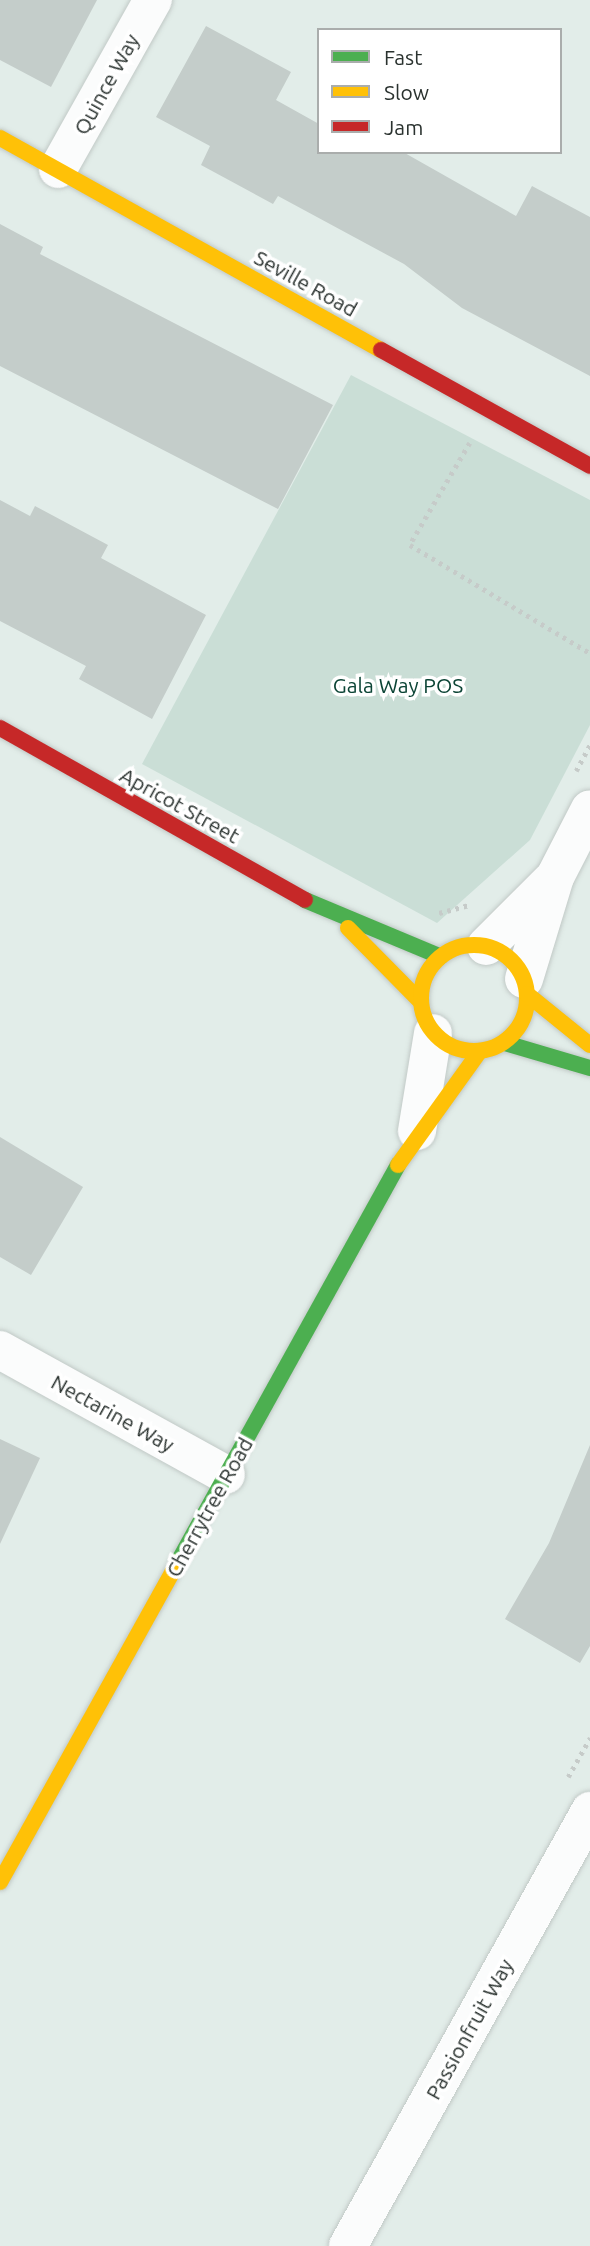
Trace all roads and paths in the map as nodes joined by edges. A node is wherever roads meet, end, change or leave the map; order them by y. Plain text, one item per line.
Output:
1 (153, 0) edge
2 (0, 138) edge
3 (58, 169) junction
4 (490, 410) junction
5 (590, 466) edge
6 (590, 653) edge
7 (0, 728) edge
8 (590, 745) edge
9 (580, 795) edge
10 (555, 877) junction
11 (472, 904) dead end
12 (339, 919) junction
13 (405, 944) junction
14 (486, 946) junction
15 (441, 957) junction
16 (526, 986) junction
17 (427, 1017) junction
18 (505, 1043) junction
19 (590, 1045) edge
20 (480, 1052) junction
21 (590, 1068) edge
22 (417, 1131) junction
23 (0, 1350) edge
24 (226, 1475) junction
25 (590, 1811) edge
26 (0, 1882) edge
27 (348, 2246) edge

1 - 3 street, Quince Way
2 - 3 street, Seville Road
3 - 4 street, Seville Road
4 - 5 street, Seville Road
4 - 6 path
7 - 12 street, Apricot Street
8 - 9 path
9 - 10 street
10 - 14 street
10 - 16 street
11 - 13 path
12 - 13 street, Apricot Street
12 - 17 street, Apricot Street
13 - 15 street, Apricot Street
14 - 15 street
14 - 16 street
15 - 17 street
16 - 18 street
16 - 19 street
17 - 20 street
17 - 22 street, Cherrytree Road
18 - 20 street
18 - 21 street
20 - 22 street, Cherrytree Road
22 - 24 street, Cherrytree Road
23 - 24 street, Nectarine Way
24 - 26 street, Cherrytree Road
25 - 27 street, Passionfruit Way

